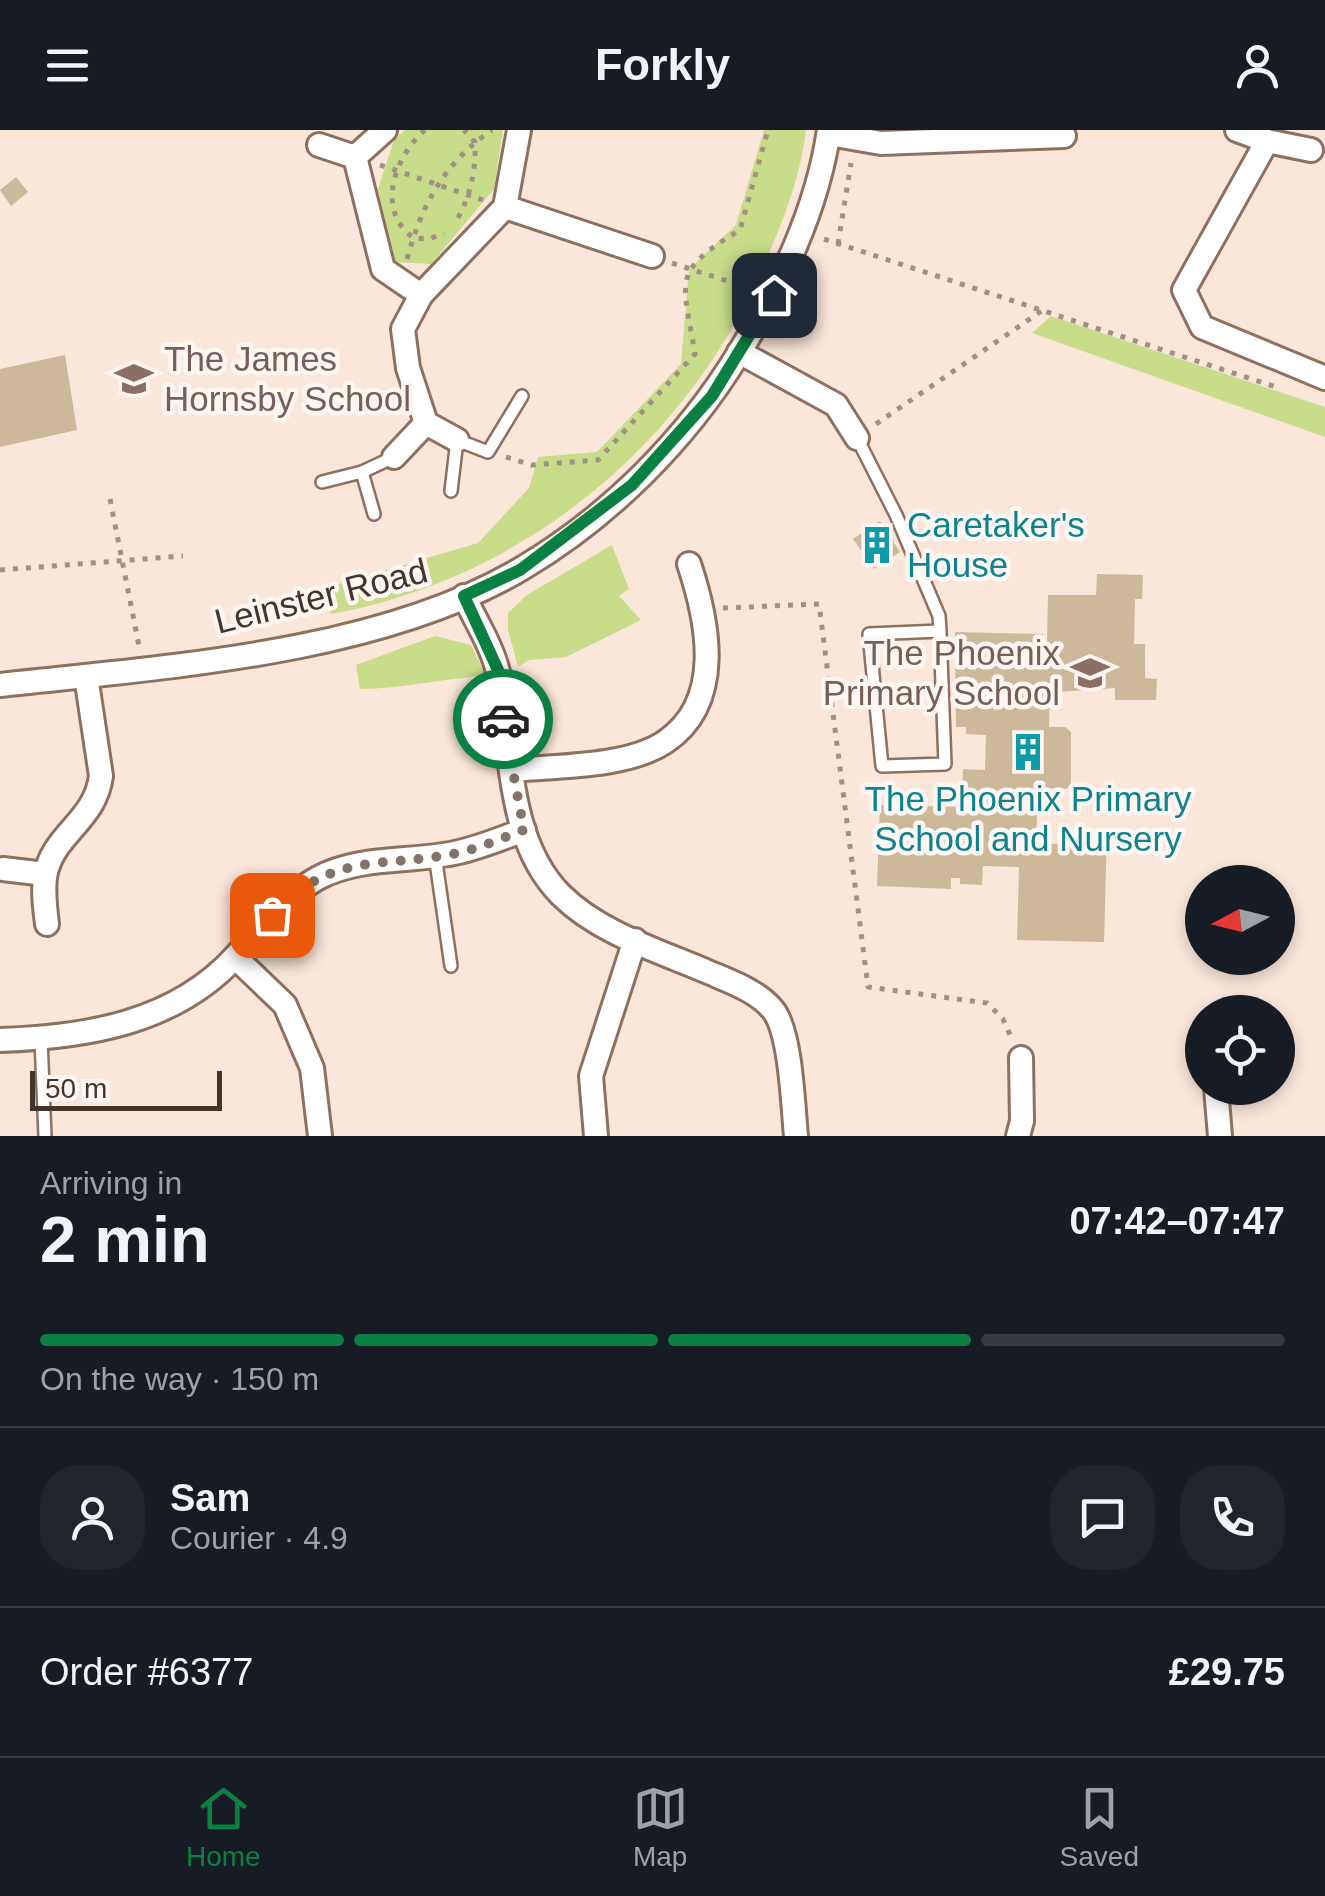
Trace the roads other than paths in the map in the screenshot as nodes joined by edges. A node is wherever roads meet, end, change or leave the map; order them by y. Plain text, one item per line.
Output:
1 (385, 130) edge
2 (518, 130) edge
3 (1237, 130) edge
4 (829, 132) edge
5 (1064, 136) dead end
6 (1267, 141) junction
7 (319, 145) dead end
8 (1312, 150) dead end
9 (355, 156) junction
10 (505, 207) junction
11 (652, 256) road end
12 (411, 288) junction
13 (739, 352) junction
14 (1325, 378) edge
15 (522, 396) dead end
16 (426, 423) junction
17 (857, 438) joint
18 (457, 440) junction
19 (394, 457) joint
20 (362, 472) junction
21 (322, 482) dead end
22 (451, 490) dead end
23 (374, 514) dead end
24 (689, 564) dead end
25 (464, 596) junction
26 (940, 632) junction
27 (86, 676) junction
28 (0, 686) edge
29 (513, 770) junction
30 (524, 830) junction
31 (435, 856) junction
32 (3, 868) dead end
33 (46, 874) junction
34 (47, 924) dead end
35 (635, 940) junction
36 (235, 957) junction
37 (451, 966) dead end
38 (41, 1039) junction
39 (0, 1040) edge
40 (1021, 1058) road end
41 (1217, 1105) edge
42 (44, 1136) edge
43 (320, 1136) edge
44 (596, 1136) edge
45 (796, 1136) edge
46 (1018, 1136) edge
47 (1220, 1136) edge

1 - 9 street
2 - 10 street
3 - 6 street
4 - 5 street
4 - 13 street, Leinster Road
6 - 8 street
6 - 14 street
7 - 9 street
9 - 12 street
10 - 11 street
10 - 12 street
12 - 16 street
13 - 17 street
13 - 25 street, Leinster Road
15 - 18 lane
16 - 18 street
16 - 19 street
17 - 26 lane
18 - 22 lane
19 - 20 lane
20 - 21 lane
20 - 23 lane
24 - 29 street
25 - 27 street, Leinster Road
25 - 29 street
26 - 26 lane
27 - 28 street, Leinster Road
27 - 33 street
29 - 30 street
30 - 31 street
30 - 35 street
31 - 36 street
31 - 37 lane
32 - 33 street
33 - 34 street
35 - 44 street
35 - 45 street
36 - 38 street
36 - 43 street
38 - 39 street
38 - 42 lane
40 - 46 street
41 - 47 street

